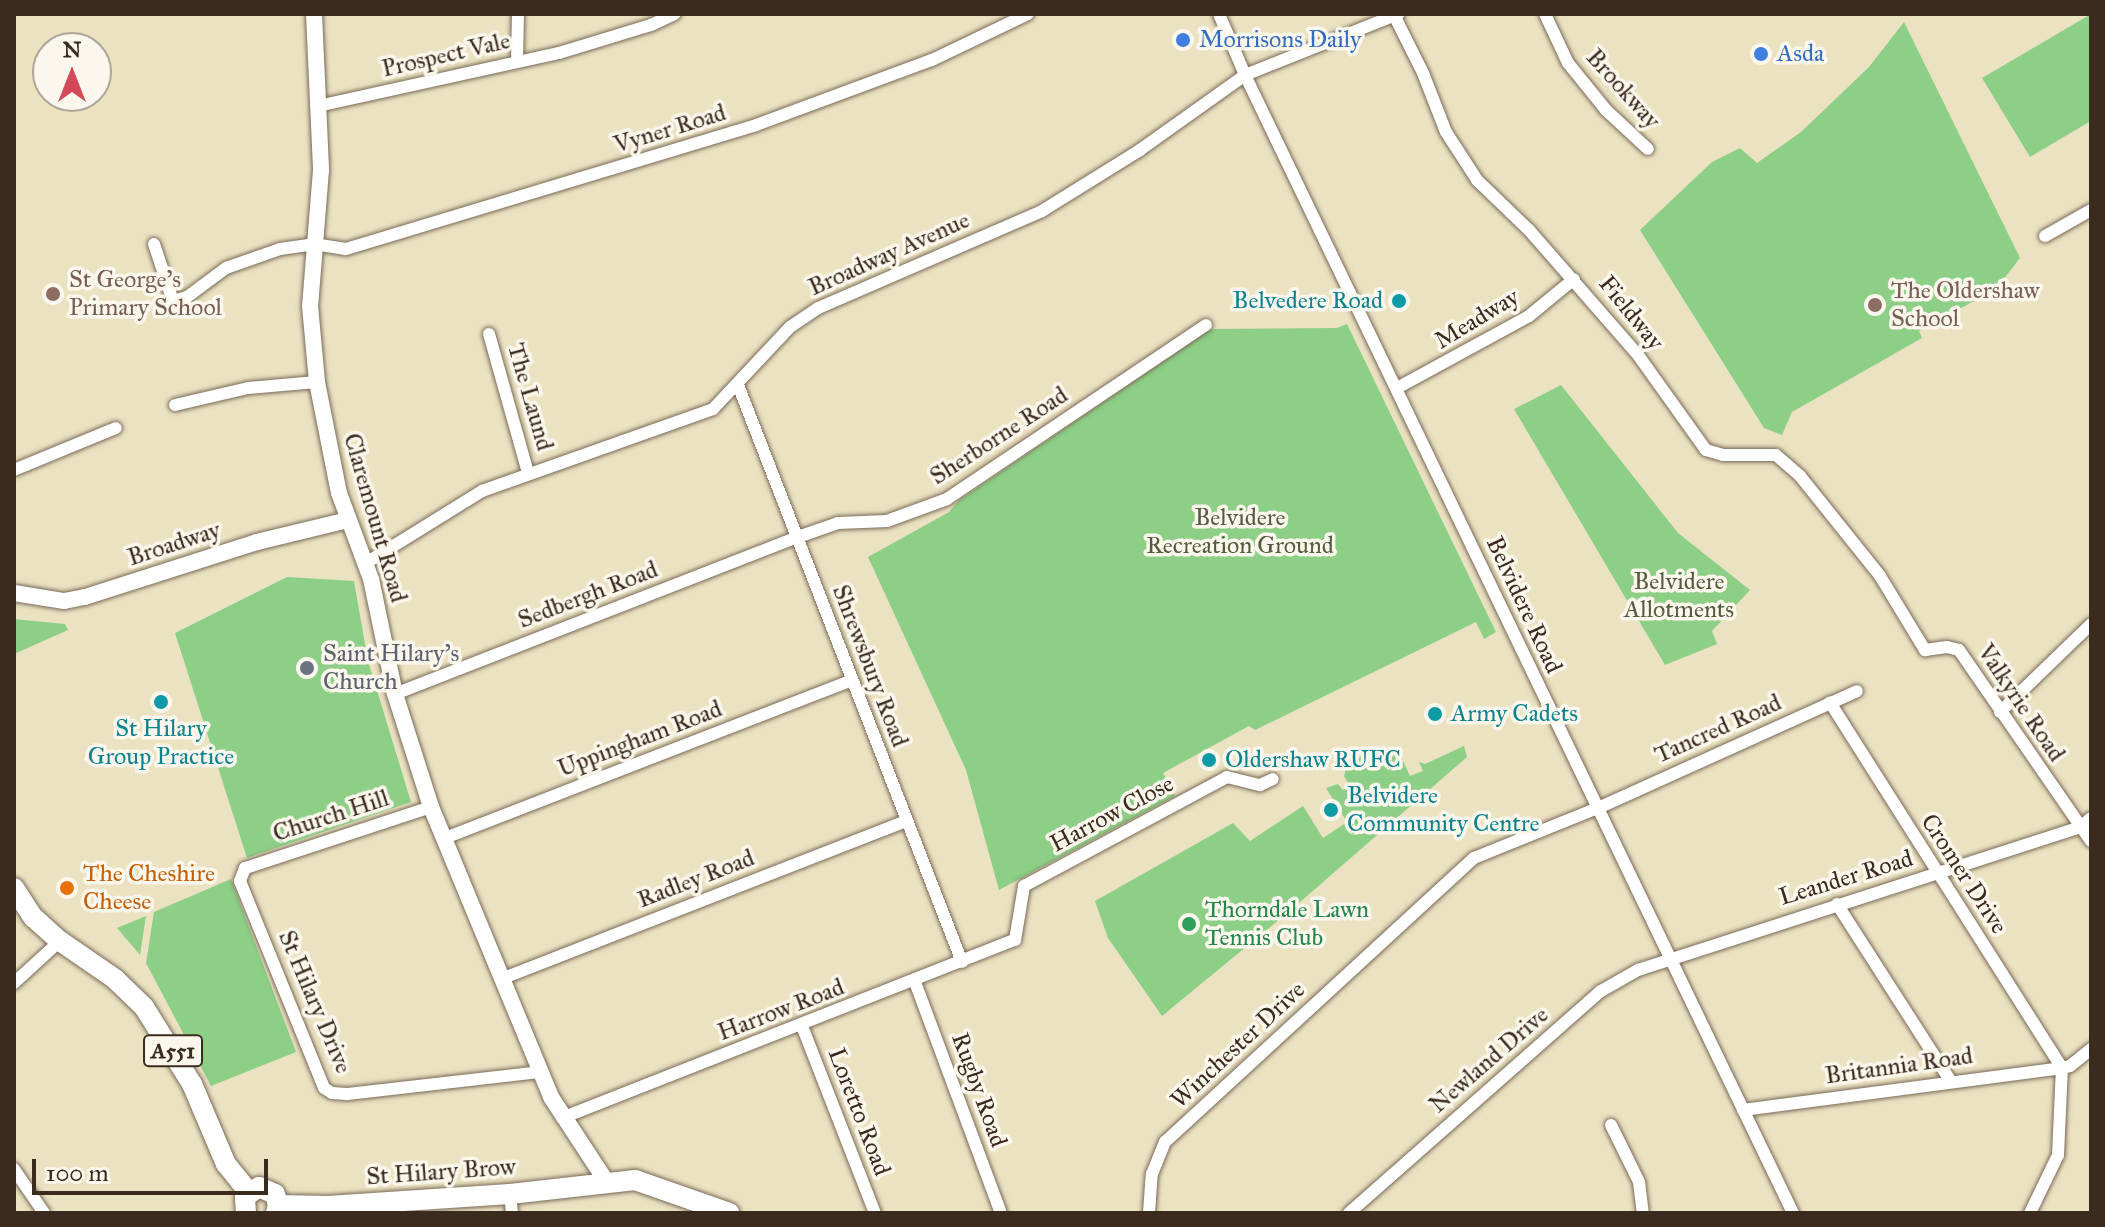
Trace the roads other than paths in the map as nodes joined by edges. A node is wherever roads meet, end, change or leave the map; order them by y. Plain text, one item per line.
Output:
1 (314, 14) edge
2 (518, 14) edge
3 (675, 14) edge
4 (1028, 14) edge
5 (1219, 14) edge
6 (1545, 14) edge
7 (1397, 15) edge
8 (517, 61) junction
9 (1245, 75) junction
10 (318, 106) junction
11 (1648, 149) dead end
12 (2091, 210) edge
13 (2045, 236) dead end
14 (154, 244) dead end
15 (314, 244) junction
16 (1574, 279) junction
17 (1206, 325) dead end
18 (489, 334) dead end
19 (317, 382) junction
20 (738, 385) junction
21 (1397, 388) junction
22 (175, 405) dead end
23 (116, 428) dead end
24 (14, 470) edge
25 (528, 473) junction
26 (348, 520) junction
27 (798, 537) junction
28 (366, 563) junction
29 (1880, 576) joint
30 (14, 593) edge
31 (2091, 624) edge
32 (852, 680) junction
33 (1857, 691) dead end
34 (395, 694) junction
35 (1830, 702) junction
36 (2000, 712) junction
37 (1273, 779) dead end
38 (431, 807) junction
39 (1598, 808) junction
40 (907, 821) junction
41 (2086, 822) edge
42 (445, 838) junction
43 (2091, 841) edge
44 (245, 868) joint
45 (1936, 873) junction
46 (14, 888) edge
47 (1837, 904) junction
48 (1015, 940) joint
49 (60, 941) junction
50 (1669, 957) junction
51 (962, 962) junction
52 (501, 979) junction
53 (915, 982) junction
54 (14, 983) edge
55 (802, 1026) junction
56 (2091, 1049) edge
57 (2062, 1068) junction
58 (540, 1072) junction
59 (1950, 1080) junction
60 (1743, 1110) junction
61 (562, 1118) junction
62 (1611, 1125) dead end
63 (14, 1169) edge
64 (606, 1181) junction
65 (249, 1192) junction
66 (511, 1204) edge
67 (277, 1209) edge
68 (44, 1213) edge
69 (246, 1213) edge
70 (729, 1213) edge
71 (875, 1213) edge
72 (1001, 1213) edge
73 (1149, 1213) edge
74 (1349, 1213) edge
75 (1643, 1213) edge
76 (1793, 1213) edge
77 (2030, 1213) edge

1 - 10 street, Claremount Road
2 - 8 street
3 - 8 street, Prospect Vale
4 - 15 street, Vyner Road
5 - 9 street, Belvidere Road
6 - 11 street, Brookway
7 - 9 street, Broadway Avenue
7 - 16 street, Fieldway
8 - 10 street, Prospect Vale
9 - 20 street, Broadway Avenue
9 - 21 street, Belvidere Road
10 - 15 street, Claremount Road
12 - 13 street
14 - 15 street, Vyner Road
15 - 19 street, Claremount Road
16 - 21 street, Meadway
16 - 29 street, Fieldway
17 - 27 street, Sherborne Road
18 - 25 street, The Laund
19 - 22 street
19 - 26 street, Claremount Road
20 - 25 street, Broadway Avenue
20 - 27 street, Shrewsbury Road
21 - 39 street, Belvidere Road
23 - 24 street
25 - 28 street, Broadway Avenue
26 - 28 street, Claremount Road
26 - 30 street, Broadway
27 - 32 street, Shrewsbury Road
27 - 34 street, Sedbergh Road
28 - 34 street, Claremount Road
29 - 36 street, Valkyrie Road
31 - 36 street
32 - 40 street, Shrewsbury Road
32 - 42 street, Uppingham Road
33 - 35 street, Tancred Road
34 - 38 street, Claremount Road
35 - 39 street, Tancred Road
35 - 45 street, Cromer Drive
36 - 41 street, Valkyrie Road
37 - 48 street, Harrow Close
38 - 42 street, Claremount Road
38 - 44 street, Church Hill
39 - 50 street, Belvidere Road
39 - 73 street, Winchester Drive
40 - 51 street, Shrewsbury Road
40 - 52 street, Radley Road
41 - 43 street, Valkyrie Road
41 - 45 street, Leander Road
42 - 52 street, Claremount Road
44 - 58 street, St Hilary Drive
45 - 47 street, Leander Road
45 - 57 street, Cromer Drive
46 - 49 main road, A551
47 - 50 street, Leander Road
47 - 59 street
48 - 51 street, Harrow Road
49 - 54 street
49 - 65 main road, A551
50 - 60 street, Belvidere Road
50 - 74 street, Newland Drive
51 - 53 street, Harrow Road
52 - 58 street, Claremount Road
53 - 55 street, Harrow Road
53 - 72 street, Rugby Road
55 - 61 street, Harrow Road
55 - 71 street, Loretto Road
56 - 57 street
57 - 59 street, Britannia Road
57 - 77 street
58 - 61 street, Claremount Road
59 - 60 street, Britannia Road
60 - 76 street, Belvidere Road
61 - 64 street, Claremount Road
62 - 75 street
63 - 68 street
64 - 66 main road, St Hilary Brow / A551
64 - 70 main road, A551
65 - 67 main road, A551
65 - 69 main road
66 - 67 main road, St Hilary Brow / A551

